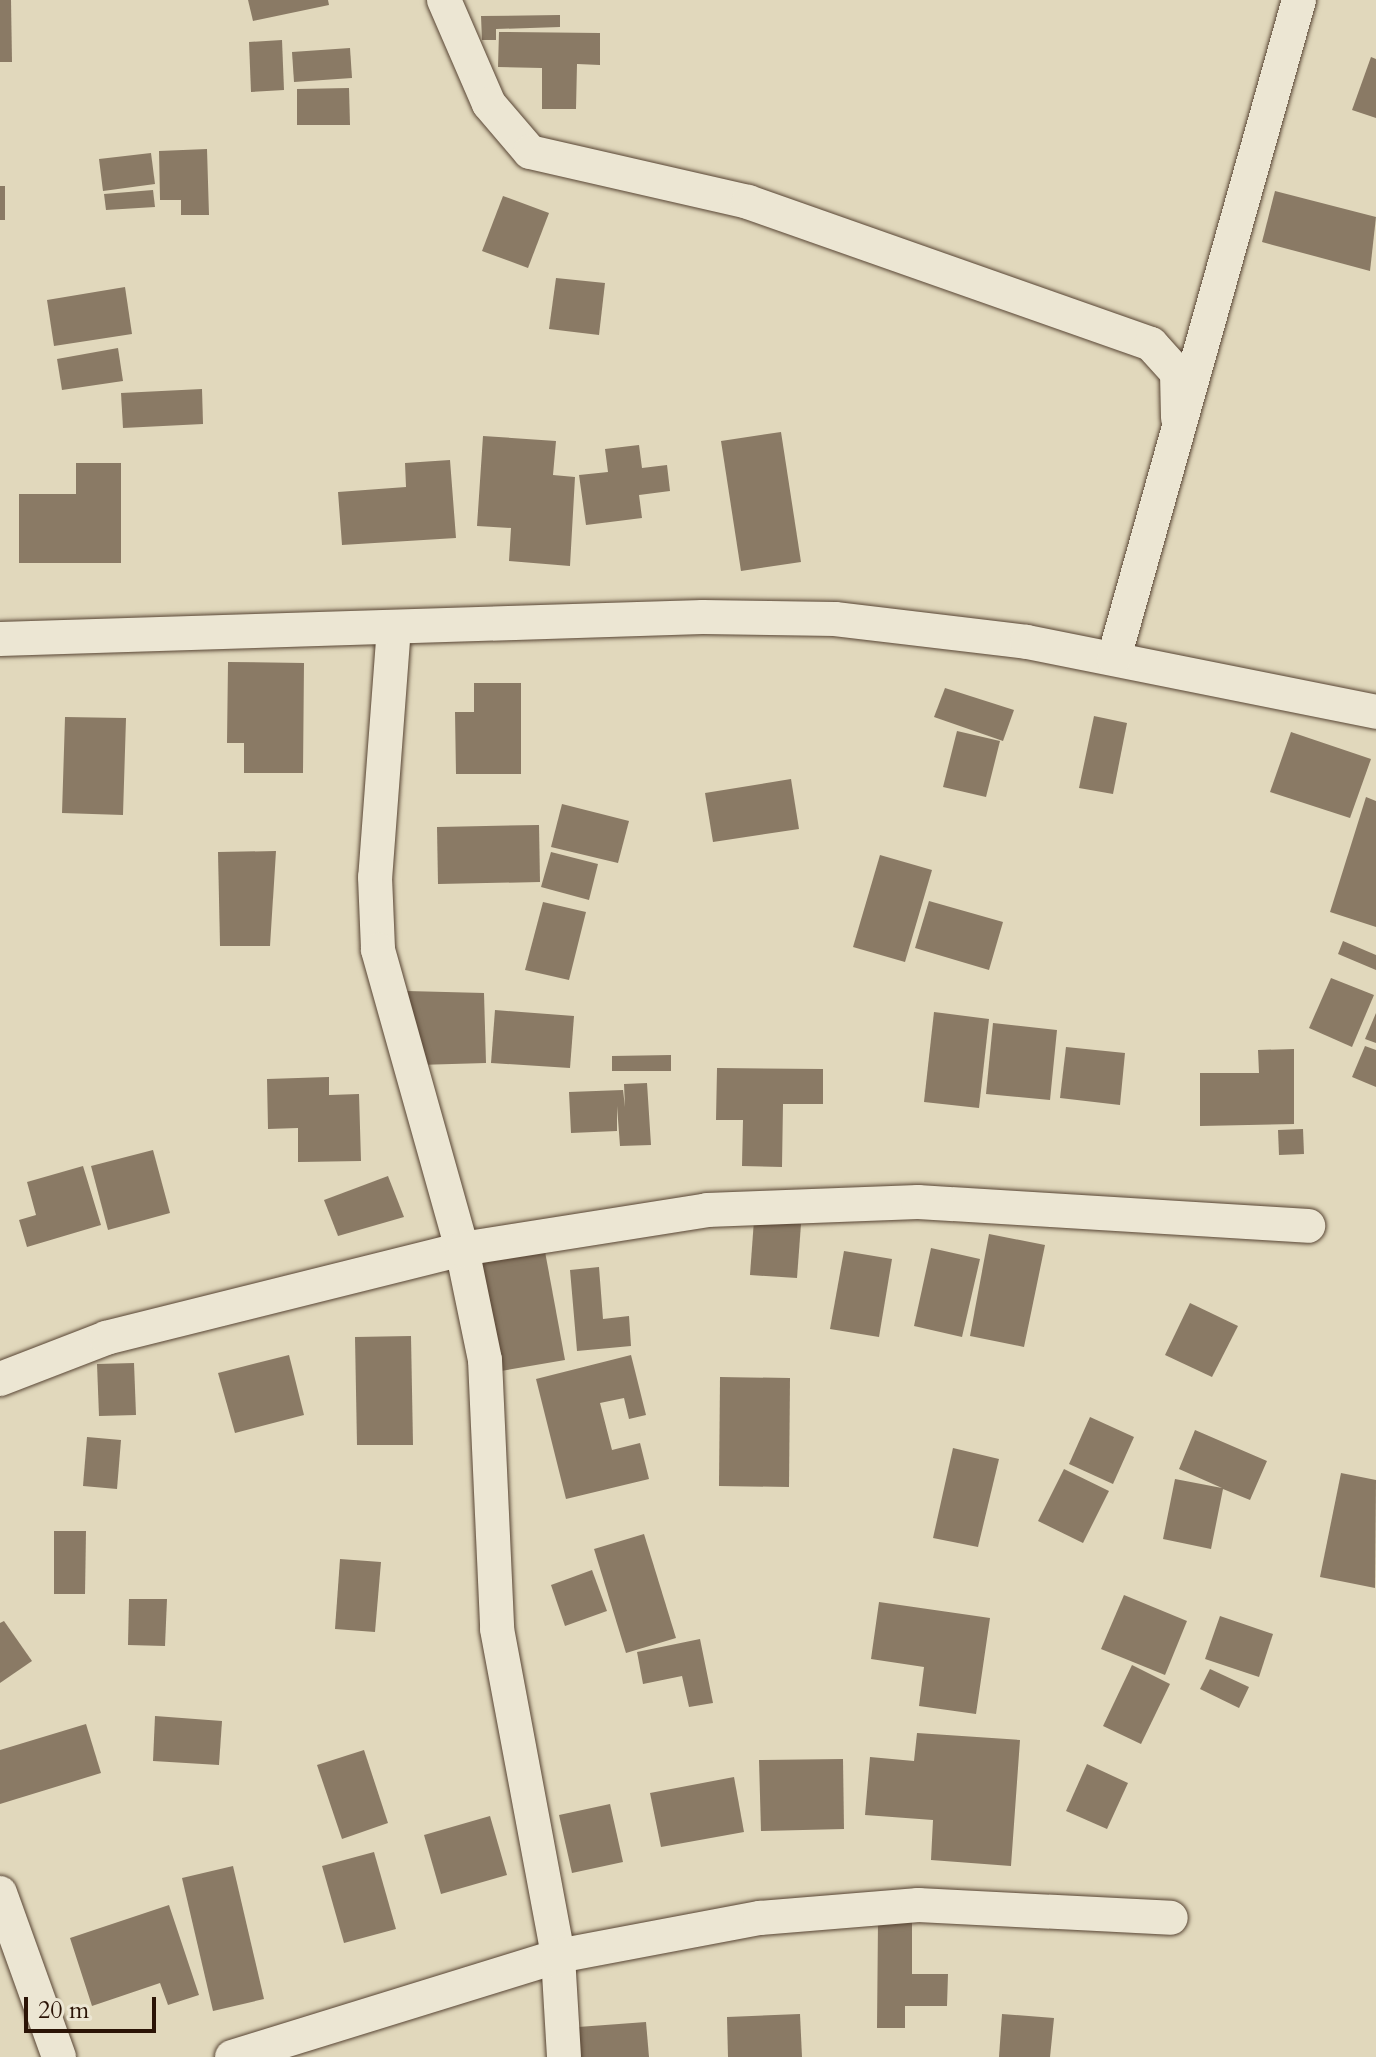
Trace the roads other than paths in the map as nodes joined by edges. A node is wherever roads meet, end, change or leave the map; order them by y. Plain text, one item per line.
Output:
1 (444, 0) edge
2 (1299, 0) edge
3 (1178, 418) junction
4 (394, 627) junction
5 (0, 639) edge
6 (1114, 658) junction
7 (1376, 712) edge
8 (1308, 1226) dead end
9 (462, 1249) junction
10 (0, 1379) edge
11 (0, 1893) edge
12 (1171, 1918) dead end
13 (558, 1956) junction
14 (59, 2057) edge
15 (232, 2057) edge
16 (564, 2057) edge

1 - 3 street
2 - 3 street
3 - 6 street
4 - 5 street
4 - 6 street
4 - 9 street
6 - 7 street
8 - 9 street
9 - 10 street
9 - 13 street
11 - 14 street
12 - 13 street
13 - 15 street
13 - 16 street

